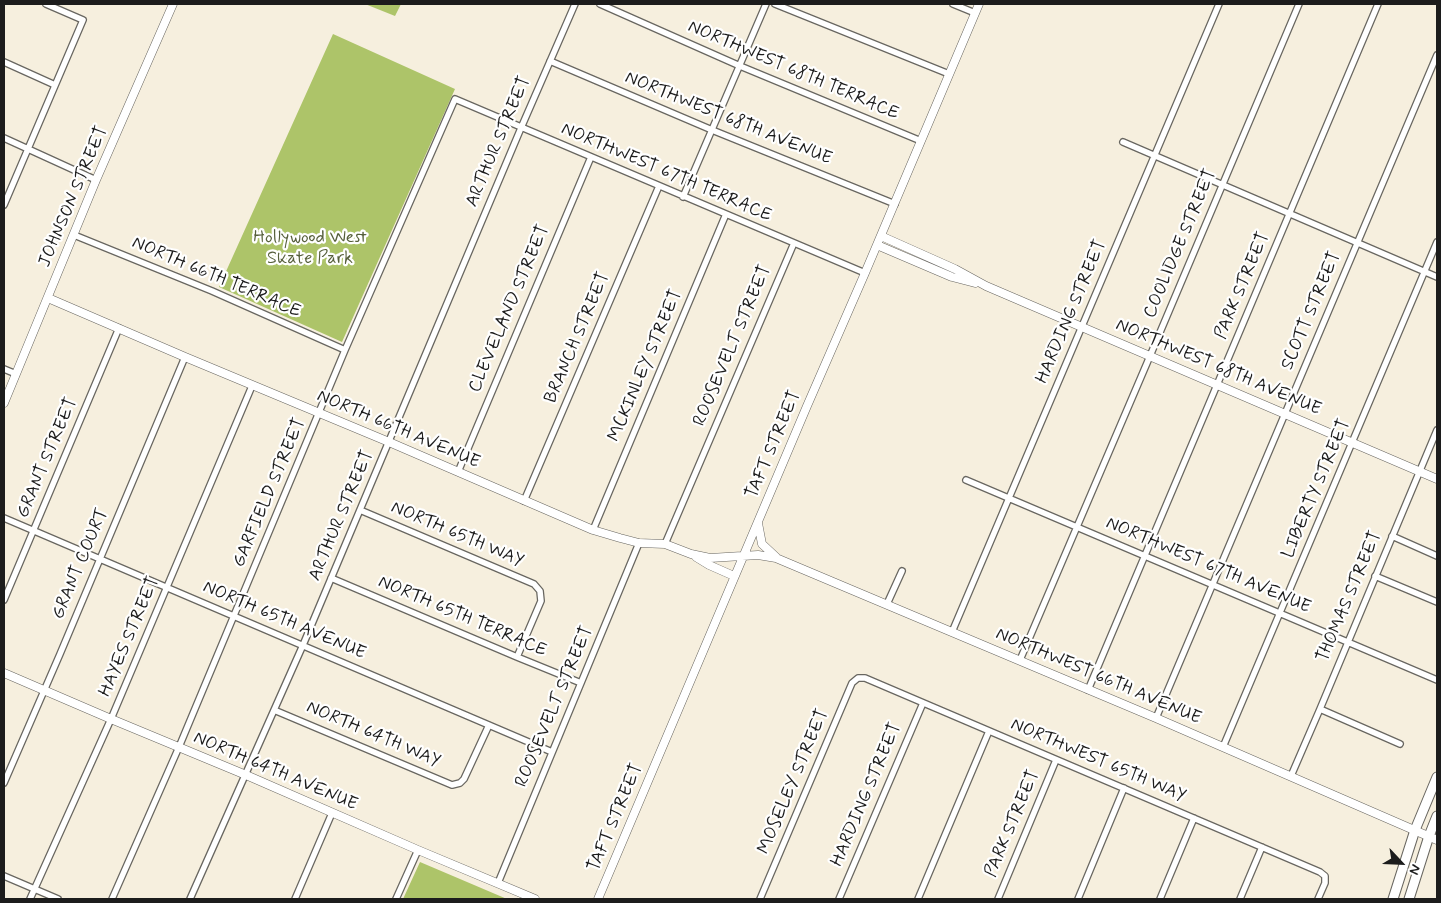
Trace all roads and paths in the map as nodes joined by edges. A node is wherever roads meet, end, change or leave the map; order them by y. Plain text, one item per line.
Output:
1 (46, 4) edge
2 (173, 4) edge
3 (575, 4) edge
4 (600, 4) edge
5 (766, 4) edge
6 (775, 4) edge
7 (953, 4) edge
8 (979, 4) edge
9 (1219, 4) edge
10 (1298, 4) edge
11 (1378, 4) edge
12 (975, 13) junction
13 (1437, 54) edge
14 (550, 61) junction
15 (4, 62) edge
16 (740, 66) junction
17 (949, 74) junction
18 (55, 85) junction
19 (455, 99) joint
20 (521, 128) junction
21 (712, 130) junction
22 (4, 138) edge
23 (921, 141) junction
24 (1123, 142) dead end
25 (28, 148) junction
26 (1155, 156) junction
27 (591, 158) junction
28 (96, 180) junction
29 (1223, 185) junction
30 (659, 186) junction
31 (684, 196) junction
32 (894, 204) junction
33 (4, 205) edge
34 (726, 214) junction
35 (1290, 214) junction
36 (74, 235) junction
37 (881, 236) junction
38 (1357, 242) junction
39 (1437, 242) edge
40 (794, 243) junction
41 (877, 245) junction
42 (1425, 272) junction
43 (866, 273) junction
44 (1437, 277) edge
45 (986, 286) junction
46 (48, 298) junction
47 (1082, 327) junction
48 (119, 328) junction
49 (345, 350) junction
50 (1150, 356) junction
51 (185, 357) junction
52 (4, 369) edge
53 (16, 374) junction
54 (1217, 385) junction
55 (252, 386) junction
56 (4, 403) edge
57 (320, 413) junction
58 (1286, 413) junction
59 (1437, 430) edge
60 (389, 442) junction
61 (1353, 442) junction
62 (1420, 471) junction
63 (458, 472) junction
64 (1437, 479) edge
65 (966, 480) dead end
66 (1009, 498) junction
67 (524, 501) junction
68 (360, 510) junction
69 (4, 518) edge
70 (758, 521) junction
71 (1077, 527) junction
72 (593, 530) junction
73 (33, 531) junction
74 (1392, 536) junction
75 (639, 543) junction
76 (665, 544) junction
77 (691, 554) junction
78 (744, 555) junction
79 (1144, 556) junction
80 (1437, 556) edge
81 (776, 558) junction
82 (100, 559) junction
83 (902, 571) dead end
84 (734, 576) junction
85 (1375, 576) junction
86 (332, 578) junction
87 (1213, 585) junction
88 (167, 588) junction
89 (4, 600) edge
90 (1437, 602) edge
91 (887, 604) junction
92 (1280, 612) junction
93 (234, 616) junction
94 (952, 632) junction
95 (1348, 642) junction
96 (303, 646) junction
97 (516, 657) junction
98 (1020, 660) junction
99 (4, 673) edge
100 (858, 678) joint
101 (1437, 680) edge
102 (581, 683) junction
103 (44, 690) junction
104 (1088, 690) junction
105 (922, 703) junction
106 (1320, 709) junction
107 (274, 710) junction
108 (1156, 718) junction
109 (111, 719) junction
110 (489, 726) junction
111 (989, 731) junction
112 (1400, 744) dead end
113 (179, 747) junction
114 (1223, 747) junction
115 (552, 752) junction
116 (1056, 760) junction
117 (246, 774) junction
118 (1291, 776) junction
119 (1437, 777) edge
120 (4, 782) edge
121 (1124, 788) junction
122 (332, 813) junction
123 (1437, 816) edge
124 (1194, 818) junction
125 (1415, 830) junction
126 (1433, 838) edge
127 (1262, 847) junction
128 (418, 850) junction
129 (4, 876) edge
130 (498, 883) junction
131 (35, 890) junction
132 (30, 899) edge
133 (58, 899) edge
134 (112, 899) edge
135 (190, 899) edge
136 (295, 899) edge
137 (396, 899) edge
138 (535, 899) edge
139 (598, 899) edge
140 (760, 899) edge
141 (839, 899) edge
142 (918, 899) edge
143 (998, 899) edge
144 (1078, 899) edge
145 (1160, 899) edge
146 (1240, 899) edge
147 (1318, 899) edge
148 (1393, 899) edge
149 (1409, 899) edge

1 - 18 street
2 - 28 street, JOHNSON STREET
3 - 14 street, ARTHUR STREET
4 - 16 street, NORTHWEST 68TH TERRACE
5 - 16 street
6 - 17 street
7 - 12 street
8 - 12 street, TAFT STREET
9 - 26 street, HARDING STREET
10 - 29 street, COOLIDGE STREET
11 - 35 street, PARK STREET
12 - 17 street, TAFT STREET
13 - 38 street, SCOTT STREET
14 - 20 street, ARTHUR STREET
14 - 21 street, NORTHWEST 68TH AVENUE
15 - 18 street
16 - 21 street
16 - 23 street, NORTHWEST 68TH TERRACE
17 - 23 street, TAFT STREET
18 - 25 street
19 - 20 street, NORTHWEST 67TH TERRACE
19 - 49 street, GARFIELD STREET
20 - 27 street, NORTHWEST 67TH TERRACE
20 - 60 street, ARTHUR STREET
21 - 31 street
21 - 32 street, NORTHWEST 68TH AVENUE
22 - 25 street
23 - 32 street, TAFT STREET
24 - 26 street
25 - 28 street
25 - 33 street
26 - 29 street
26 - 47 street, HARDING STREET
27 - 30 street, NORTHWEST 67TH TERRACE
27 - 63 street, CLEVELAND STREET
28 - 36 street, JOHNSON STREET
29 - 35 street
29 - 50 street, COOLIDGE STREET
30 - 31 street, NORTHWEST 67TH TERRACE
30 - 67 street, BRANCH STREET
31 - 34 street, NORTHWEST 67TH TERRACE
32 - 37 street, TAFT STREET
34 - 40 street, NORTHWEST 67TH TERRACE
34 - 72 street, MCKINLEY STREET
35 - 38 street
35 - 54 street, PARK STREET
36 - 46 street, JOHNSON STREET
36 - 49 street, NORTH 66TH TERRACE
37 - 41 street, TAFT STREET
37 - 45 street, NORTHWEST 68TH AVENUE
38 - 42 street
38 - 58 street, SCOTT STREET
39 - 42 street, LIBERTY STREET
40 - 43 street, NORTHWEST 67TH TERRACE
40 - 76 street, ROOSEVELT STREET
41 - 43 street, TAFT STREET
41 - 45 street, NORTHWEST 68TH AVENUE
42 - 44 street
42 - 61 street, LIBERTY STREET
43 - 70 street, TAFT STREET
45 - 47 street, NORTHWEST 68TH AVENUE
46 - 48 street, NORTH 66TH AVENUE
46 - 53 street, JOHNSON STREET
47 - 50 street, NORTHWEST 68TH AVENUE
47 - 66 street, HARDING STREET
48 - 51 street, NORTH 66TH AVENUE
48 - 73 street, GRANT STREET
49 - 57 street, GARFIELD STREET
50 - 54 street, NORTHWEST 68TH AVENUE
50 - 71 street, COOLIDGE STREET
51 - 55 street, NORTH 66TH AVENUE
51 - 82 street, GRANT COURT
52 - 53 street
53 - 56 street, JOHNSON STREET
54 - 58 street, NORTHWEST 68TH AVENUE
54 - 79 street, PARK STREET
55 - 57 street, NORTH 66TH AVENUE
55 - 88 street, HAYES STREET
57 - 60 street, NORTH 66TH AVENUE
57 - 93 street, GARFIELD STREET
58 - 61 street, NORTHWEST 68TH AVENUE
58 - 87 street, SCOTT STREET
59 - 62 street, THOMAS STREET
60 - 63 street, NORTH 66TH AVENUE
60 - 68 street, ARTHUR STREET
61 - 62 street, NORTHWEST 68TH AVENUE
61 - 92 street, LIBERTY STREET
62 - 64 street, NORTHWEST 68TH AVENUE
62 - 74 street, THOMAS STREET
63 - 67 street, NORTH 66TH AVENUE
65 - 66 street, NORTHWEST 67TH AVENUE
66 - 71 street, NORTHWEST 67TH AVENUE
66 - 94 street, HARDING STREET
67 - 72 street, NORTH 66TH AVENUE
68 - 86 street, ARTHUR STREET
68 - 97 street, NORTH 65TH WAY
69 - 73 street, NORTH 65TH AVENUE
70 - 78 street, TAFT STREET
70 - 81 street
71 - 79 street, NORTHWEST 67TH AVENUE
71 - 98 street, COOLIDGE STREET
72 - 75 street, NORTH 66TH AVENUE
73 - 82 street, NORTH 65TH AVENUE
73 - 89 street, GRANT STREET
74 - 80 street
74 - 85 street, THOMAS STREET
75 - 76 street, NORTH 66TH AVENUE
75 - 102 street, ROOSEVELT STREET
76 - 77 street, NORTH 66TH AVENUE
77 - 78 street, NORTH 66TH AVENUE
77 - 84 street
78 - 81 street, NORTHWEST 66TH AVENUE
78 - 84 street, TAFT STREET
79 - 87 street, NORTHWEST 67TH AVENUE
79 - 104 street, PARK STREET
81 - 91 street, NORTHWEST 66TH AVENUE
82 - 88 street, NORTH 65TH AVENUE
82 - 103 street, GRANT COURT
83 - 91 street
84 - 139 street, TAFT STREET
85 - 90 street
85 - 95 street, THOMAS STREET
86 - 96 street, ARTHUR STREET
86 - 97 street, NORTH 65TH TERRACE
87 - 92 street, NORTHWEST 67TH AVENUE
87 - 108 street, SCOTT STREET
88 - 93 street, NORTH 65TH AVENUE
88 - 109 street, HAYES STREET
91 - 94 street, NORTHWEST 66TH AVENUE
92 - 95 street, NORTHWEST 67TH AVENUE
92 - 114 street, LIBERTY STREET
93 - 96 street, NORTH 65TH AVENUE
93 - 113 street, GARFIELD STREET
94 - 98 street, NORTHWEST 66TH AVENUE
95 - 101 street, NORTHWEST 67TH AVENUE
95 - 106 street, THOMAS STREET
96 - 107 street, ARTHUR STREET
96 - 110 street, NORTH 65TH AVENUE
97 - 102 street, NORTH 65TH TERRACE
98 - 104 street, NORTHWEST 66TH AVENUE
99 - 103 street, NORTH 64TH AVENUE
100 - 105 street, NORTHWEST 65TH WAY
100 - 140 street, MOSELEY STREET
102 - 115 street, ROOSEVELT STREET
103 - 109 street, NORTH 64TH AVENUE
103 - 120 street, GRANT COURT
104 - 108 street, NORTHWEST 66TH AVENUE
105 - 111 street, NORTHWEST 65TH WAY
105 - 141 street, HARDING STREET
106 - 112 street
106 - 118 street, THOMAS STREET
107 - 110 street, NORTH 64TH WAY
107 - 117 street, ARTHUR STREET
108 - 114 street, NORTHWEST 66TH AVENUE
109 - 113 street, NORTH 64TH AVENUE
109 - 131 street, HAYES STREET
110 - 115 street, NORTH 65TH AVENUE
111 - 116 street, NORTHWEST 65TH WAY
111 - 142 street
113 - 117 street, NORTH 64TH AVENUE
113 - 134 street, GARFIELD STREET
114 - 118 street, NORTHWEST 66TH AVENUE
115 - 130 street, ROOSEVELT STREET
116 - 121 street, NORTHWEST 65TH WAY
116 - 143 street, PARK STREET
117 - 122 street, NORTH 64TH AVENUE
117 - 135 street, ARTHUR STREET
118 - 125 street, NORTHWEST 66TH AVENUE
119 - 125 main road
121 - 124 street, NORTHWEST 65TH WAY
121 - 144 street
122 - 128 street, NORTH 64TH AVENUE
122 - 136 street
123 - 126 main road
124 - 127 street, NORTHWEST 65TH WAY
124 - 145 street
125 - 126 street, NORTHWEST 66TH AVENUE
125 - 148 main road
126 - 149 main road
127 - 146 street
127 - 147 street, NORTHWEST 65TH WAY
128 - 130 street, NORTH 64TH AVENUE
128 - 137 street
129 - 131 street
130 - 138 street, NORTH 64TH AVENUE
131 - 132 street, HAYES STREET
131 - 133 street

